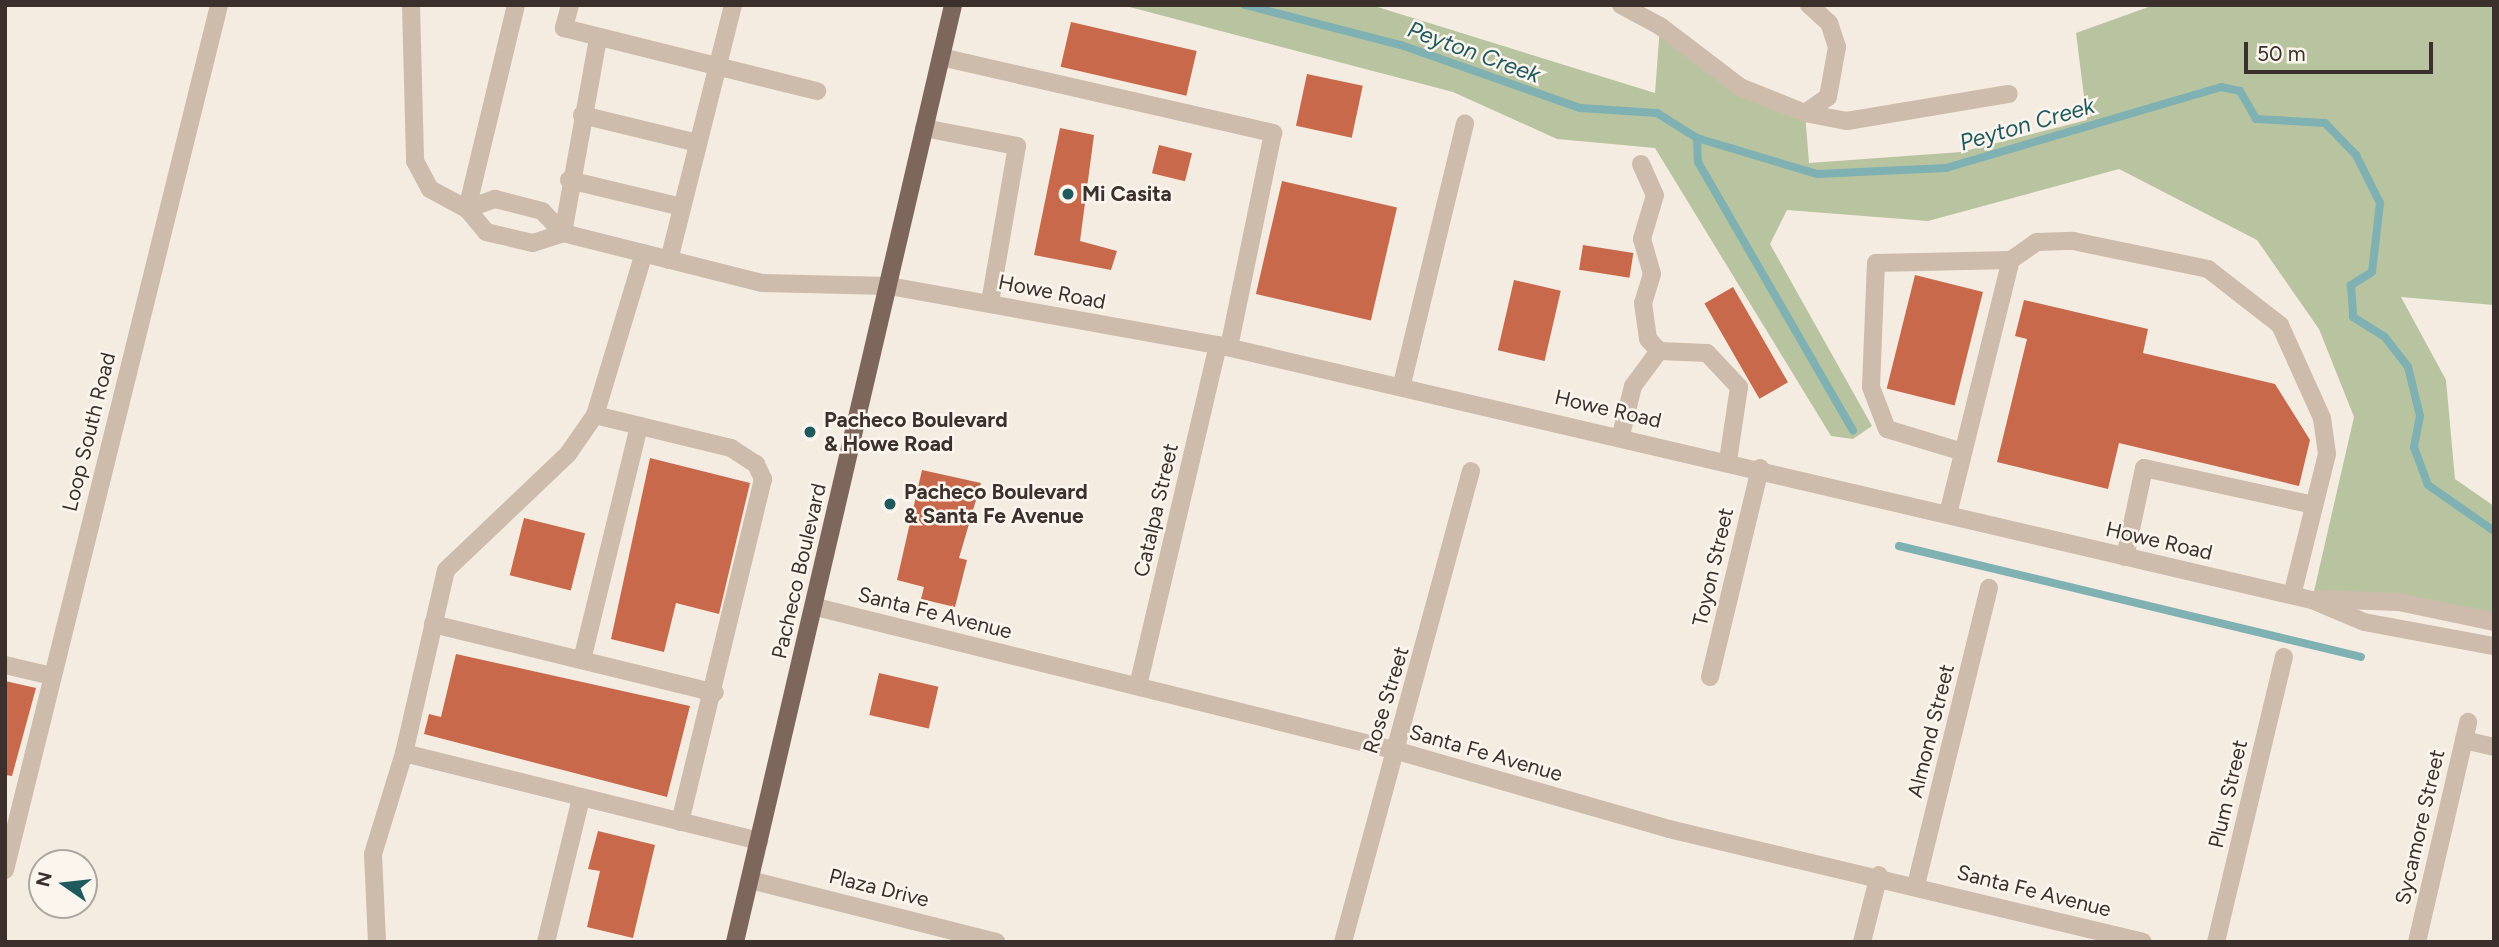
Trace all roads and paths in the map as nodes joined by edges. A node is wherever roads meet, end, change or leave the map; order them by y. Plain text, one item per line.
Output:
1 (219, 5) edge
2 (411, 5) edge
3 (516, 5) edge
4 (570, 5) edge
5 (733, 5) edge
6 (953, 5) edge
7 (1621, 5) edge
8 (1809, 5) edge
9 (598, 39) junction
10 (941, 57) junction
11 (717, 69) junction
12 (817, 91) dead end
13 (2008, 94) dead end
14 (1805, 113) junction
15 (582, 115) junction
16 (1465, 124) dead end
17 (924, 128) junction
18 (698, 143) junction
19 (1641, 164) dead end
20 (569, 180) junction
21 (682, 207) junction
22 (467, 209) junction
23 (563, 233) junction
24 (644, 253) junction
25 (669, 260) junction
26 (2011, 260) junction
27 (889, 286) junction
28 (990, 303) junction
29 (1224, 346) junction
30 (1659, 351) junction
31 (1402, 384) junction
32 (595, 415) junction
33 (639, 426) junction
34 (1621, 435) junction
35 (1963, 452) junction
36 (1728, 461) junction
37 (1760, 468) junction
38 (1471, 471) dead end
39 (2314, 505) junction
40 (1948, 514) junction
41 (2125, 557) junction
42 (1989, 588) dead end
43 (2292, 595) junction
44 (2312, 600) junction
45 (816, 607) junction
46 (2494, 622) edge
47 (433, 624) junction
48 (2494, 646) edge
49 (2284, 657) dead end
50 (582, 660) junction
51 (5, 665) edge
52 (52, 676) junction
53 (1710, 677) dead end
54 (1138, 686) junction
55 (715, 693) junction
56 (2468, 722) dead end
57 (2464, 740) junction
58 (2494, 747) edge
59 (1394, 750) junction
60 (404, 754) junction
61 (581, 799) junction
62 (680, 822) junction
63 (759, 841) junction
64 (5, 870) edge
65 (1879, 875) junction
66 (750, 880) junction
67 (1916, 885) junction
68 (377, 942) edge
69 (546, 942) edge
70 (735, 942) edge
71 (996, 942) edge
72 (1343, 942) edge
73 (1863, 942) edge
74 (2143, 942) edge
75 (2216, 942) edge
76 (2417, 942) edge

1 - 52 street, Loop South Road
2 - 22 street
3 - 22 street
4 - 9 street
5 - 11 street
6 - 10 main road, Pacheco Boulevard
7 - 14 street
8 - 14 street
9 - 11 street
9 - 15 street
10 - 17 main road, Pacheco Boulevard
10 - 29 street, Catalpa Street
11 - 12 street
11 - 18 street
13 - 14 street
15 - 18 street
15 - 20 street
16 - 31 street
17 - 27 main road, Pacheco Boulevard
17 - 28 street
18 - 21 street
19 - 30 street
20 - 21 street
20 - 23 street
21 - 25 street
22 - 23 street
22 - 23 street
23 - 24 street, Howe Road
24 - 25 street, Howe Road
24 - 32 street
25 - 27 street, Howe Road
26 - 35 street
26 - 35 street
26 - 39 street
27 - 28 street, Howe Road
27 - 45 main road, Pacheco Boulevard
28 - 29 street, Howe Road
29 - 31 street, Howe Road
29 - 54 street, Catalpa Street
30 - 34 street
30 - 36 street
31 - 34 street, Howe Road
32 - 33 street
32 - 47 street
33 - 50 street
33 - 55 street
34 - 36 street, Howe Road
35 - 40 street
36 - 37 street, Howe Road
37 - 40 street, Howe Road
37 - 53 street, Toyon Street
38 - 59 street, Rose Street
39 - 41 street
39 - 43 street
40 - 41 street, Howe Road
41 - 43 street, Howe Road
42 - 67 street, Almond Street
43 - 44 street, Howe Road
44 - 46 street, Howe Road
44 - 48 street, Howe Road
45 - 54 street, Santa Fe Avenue
45 - 63 main road, Pacheco Boulevard
47 - 50 street
47 - 60 street
49 - 75 street, Plum Street
50 - 55 street
51 - 52 street
52 - 64 street, Loop South Road
54 - 59 street, Santa Fe Avenue
55 - 62 street
56 - 57 street, Sycamore Street
57 - 58 street
57 - 76 street, Sycamore Street
59 - 65 street, Santa Fe Avenue
59 - 72 street, Rose Street
60 - 61 street
60 - 68 street
61 - 62 street
61 - 69 street
62 - 63 street
63 - 66 main road, Pacheco Boulevard
65 - 67 street, Santa Fe Avenue
65 - 73 street
66 - 70 main road, Pacheco Boulevard
66 - 71 street, Plaza Drive
67 - 74 street, Santa Fe Avenue

